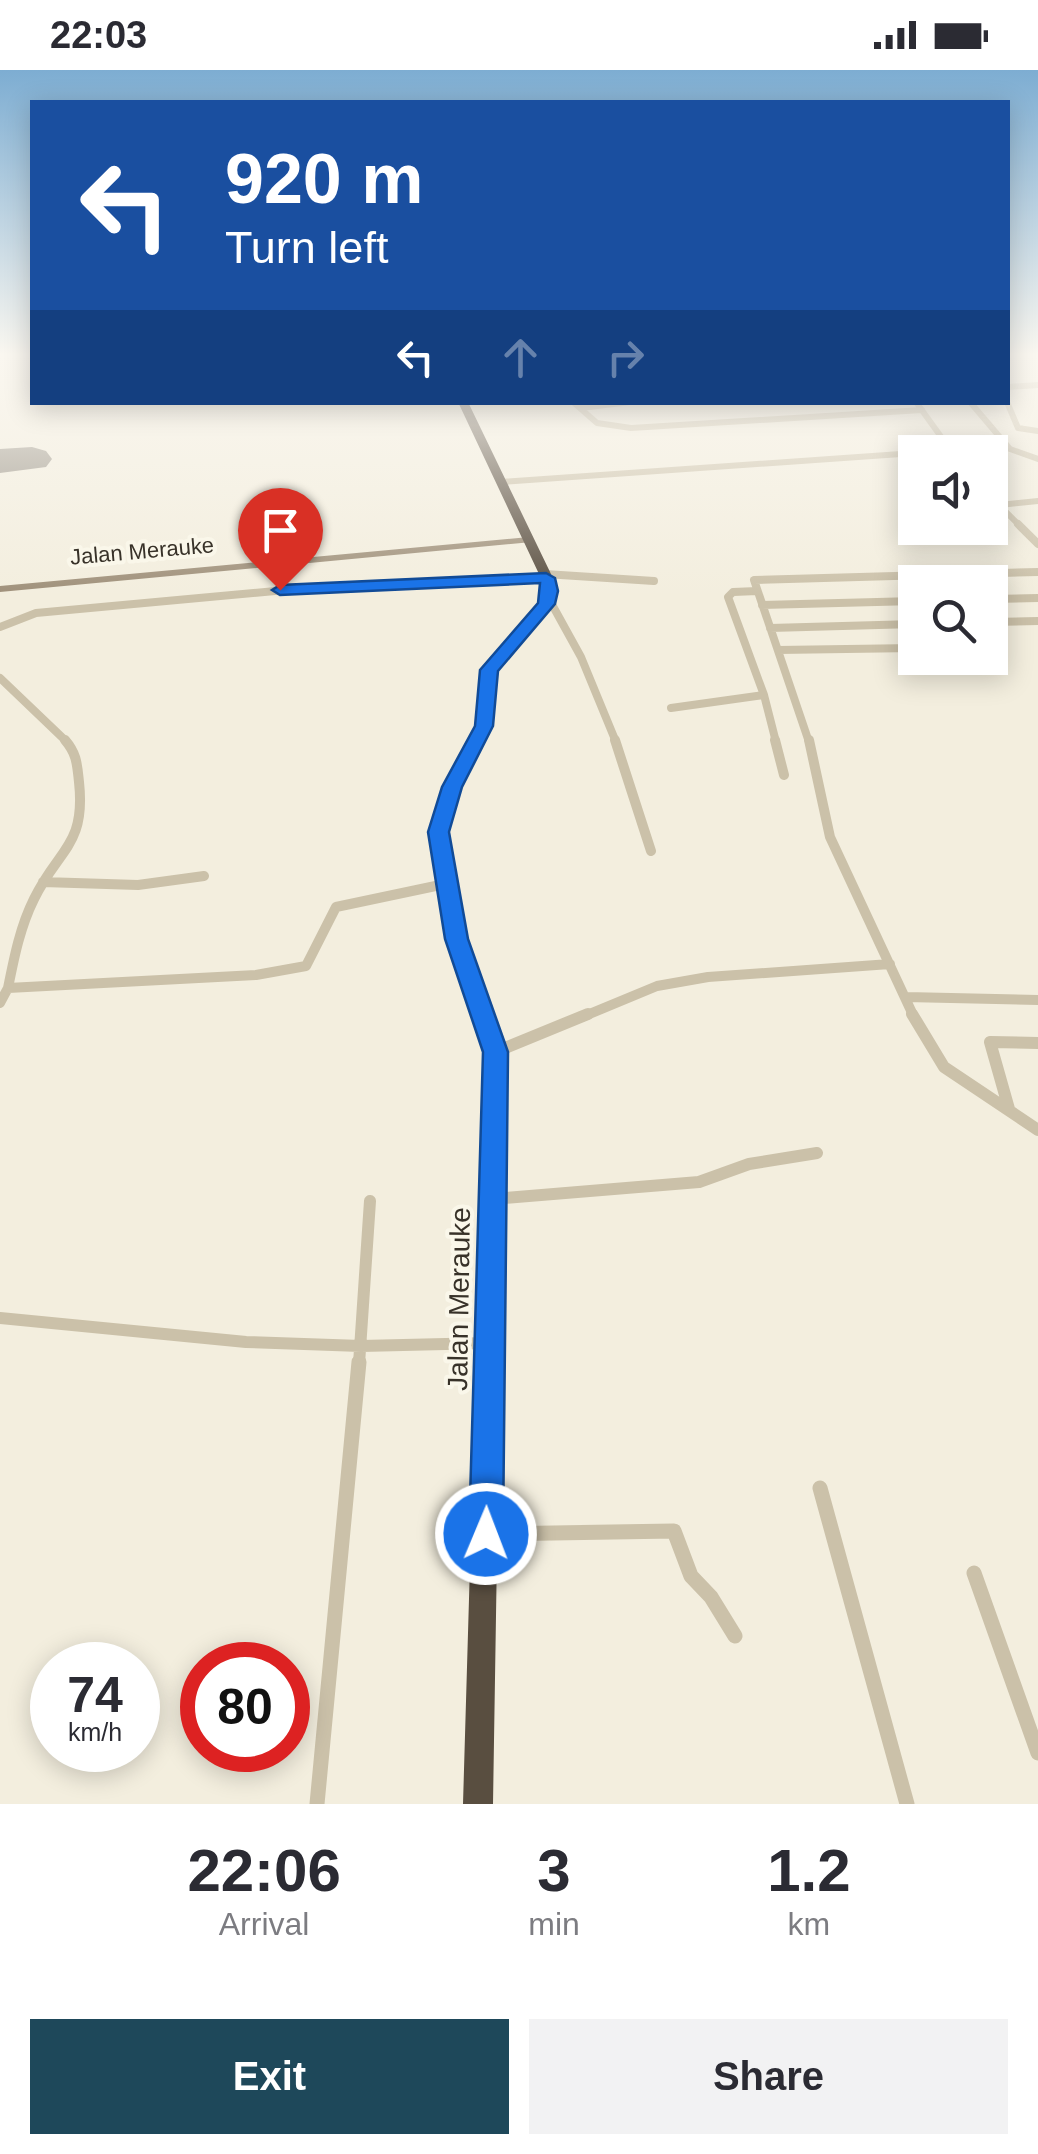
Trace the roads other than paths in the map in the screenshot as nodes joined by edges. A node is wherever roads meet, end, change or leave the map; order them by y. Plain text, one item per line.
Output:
1 (478, 435) edge
2 (998, 435) edge
3 (898, 455) edge
4 (1038, 460) edge
5 (501, 482) junction
6 (1038, 500) edge
7 (1008, 504) edge
8 (1008, 514) edge
9 (528, 540) junction
10 (1038, 544) edge
11 (1038, 572) edge
12 (546, 576) junction
13 (654, 581) dead end
14 (0, 589) edge
15 (756, 590) junction
16 (1038, 598) edge
17 (1008, 599) edge
18 (549, 600) junction
19 (898, 601) edge
20 (762, 605) junction
21 (1038, 620) edge
22 (1008, 621) edge
23 (898, 624) edge
24 (0, 627) edge
25 (770, 628) junction
26 (898, 648) edge
27 (778, 650) junction
28 (0, 678) edge
29 (764, 694) junction
30 (671, 708) dead end
31 (784, 776) dead end
32 (651, 851) dead end
33 (204, 876) dead end
34 (42, 882) junction
35 (445, 884) junction
36 (890, 964) junction
37 (8, 988) junction
38 (906, 997) junction
39 (1038, 1000) edge
40 (0, 1003) edge
41 (1038, 1043) edge
42 (495, 1052) junction
43 (1009, 1109) junction
44 (1038, 1130) edge
45 (817, 1152) dead end
46 (490, 1199) junction
47 (370, 1201) dead end
48 (0, 1318) edge
49 (488, 1343) junction
50 (361, 1346) junction
51 (820, 1488) dead end
52 (486, 1534) junction
53 (974, 1574) dead end
54 (736, 1636) dead end
55 (1038, 1752) edge
56 (317, 1804) edge
57 (478, 1804) edge
58 (907, 1804) edge

1 - 5 highway
2 - 4 street
3 - 5 street
5 - 9 highway
6 - 7 street
8 - 10 street
9 - 12 highway
9 - 14 street, Jalan Merauke
11 - 15 street
12 - 13 street
12 - 18 highway
12 - 24 street
15 - 20 street
15 - 29 street
16 - 17 street
18 - 32 street
18 - 35 highway, Jalan Merauke
19 - 20 street
20 - 25 street
21 - 22 street
23 - 25 street
25 - 27 street
26 - 27 street
27 - 36 street
28 - 34 street
29 - 30 street
29 - 31 street
33 - 34 street
34 - 37 street
35 - 37 street
35 - 42 highway, Jalan Merauke
36 - 38 street
36 - 42 street
37 - 40 street
38 - 39 street
38 - 43 street
41 - 43 street
42 - 46 highway, Jalan Merauke
43 - 44 street
45 - 46 street
46 - 49 highway, Jalan Merauke
47 - 50 street
48 - 50 street
49 - 50 street
49 - 52 highway, Jalan Merauke
50 - 56 street
51 - 58 street
52 - 54 street
52 - 57 highway, Jalan Merauke
53 - 55 street

